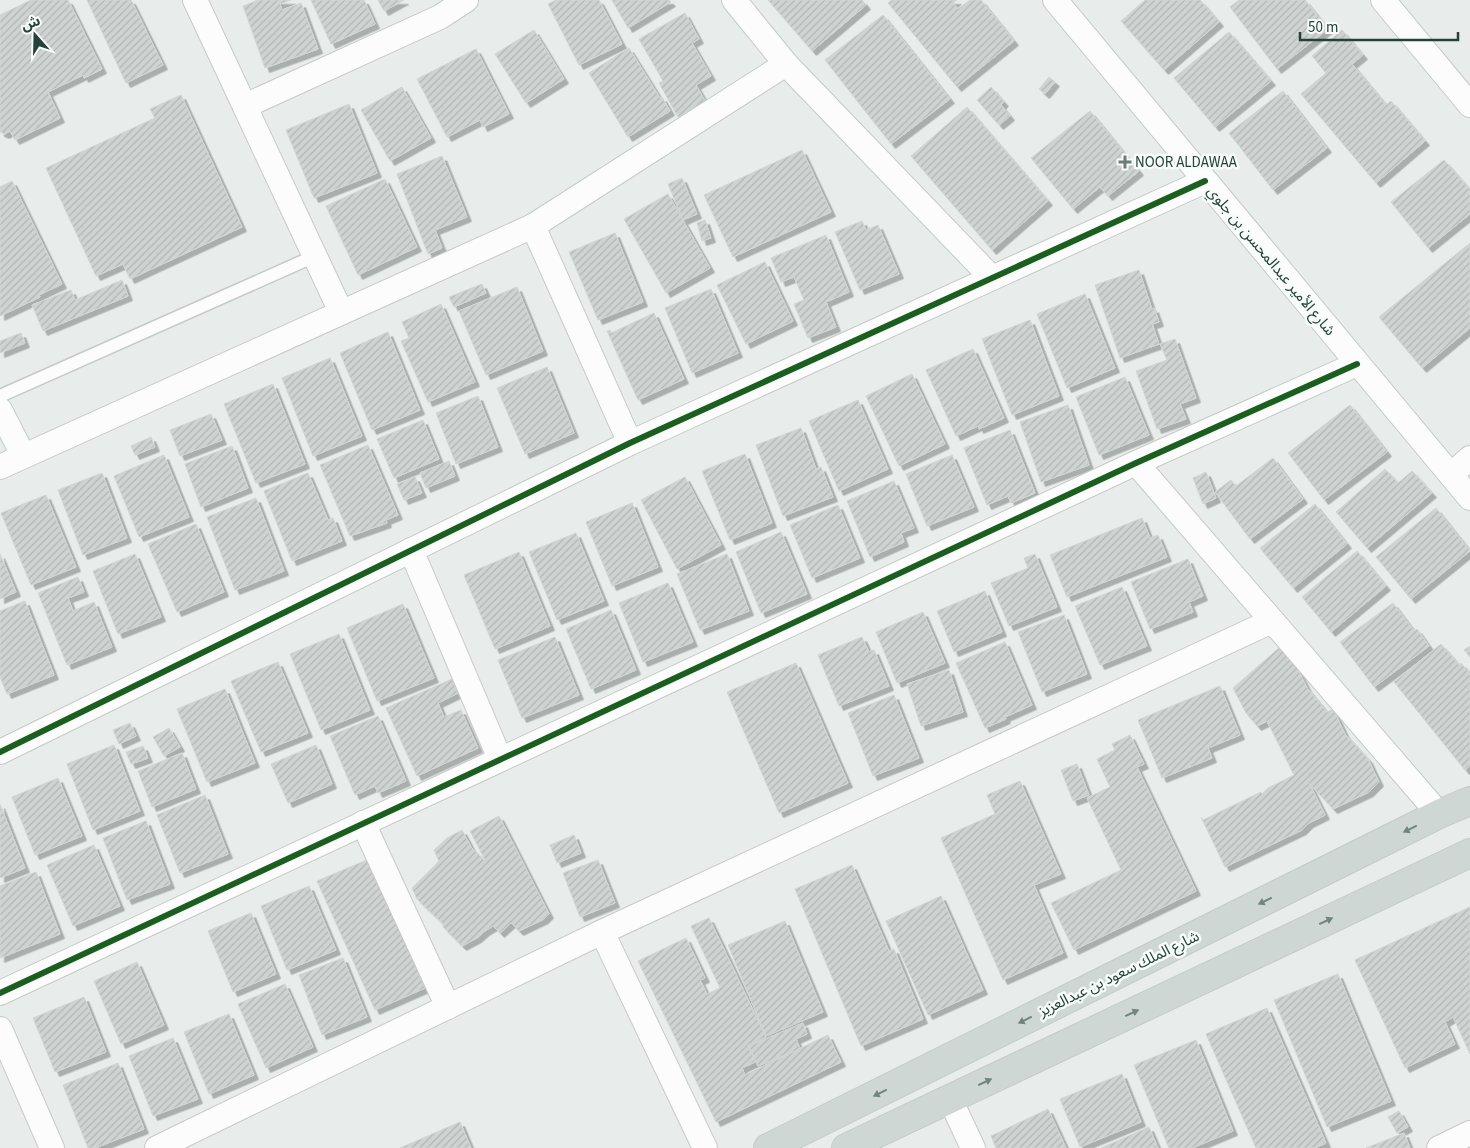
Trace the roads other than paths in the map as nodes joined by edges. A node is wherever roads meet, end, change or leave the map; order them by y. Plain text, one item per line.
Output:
1 (195, 0) edge
2 (466, 0) edge
3 (734, 0) edge
4 (1055, 0) edge
5 (1383, 0) edge
6 (786, 64) junction
7 (1470, 105) edge
8 (245, 106) junction
9 (1205, 181) junction
10 (533, 226) junction
11 (315, 256) junction
12 (992, 278) junction
13 (341, 312) junction
14 (1357, 364) junction
15 (0, 396) edge
16 (0, 410) edge
17 (630, 443) junction
18 (23, 455) junction
19 (1470, 458) edge
20 (1136, 463) junction
21 (0, 467) edge
22 (1450, 475) junction
23 (1470, 498) edge
24 (411, 550) junction
25 (1272, 621) junction
26 (0, 752) edge
27 (500, 759) junction
28 (1470, 801) edge
29 (1439, 814) junction
30 (363, 824) junction
31 (1470, 853) edge
32 (602, 932) junction
33 (0, 993) edge
34 (448, 1006) junction
35 (0, 1028) edge
36 (950, 1099) junction
37 (1470, 1133) edge
38 (52, 1148) edge
39 (157, 1148) edge
40 (705, 1148) edge
41 (768, 1148) edge
42 (846, 1148) edge
43 (973, 1148) edge
44 (1439, 1148) edge

1 - 8 street
2 - 8 street
3 - 6 street
4 - 9 street, شارع الأمير عبدالمحسن بن جلوي
5 - 7 street
6 - 10 street
6 - 12 street
8 - 11 street
9 - 12 street
9 - 14 street, شارع الأمير عبدالمحسن بن جلوي
10 - 13 street
10 - 17 street
11 - 13 street
11 - 15 lane
12 - 17 street
13 - 18 street
14 - 20 street
14 - 22 street, شارع الأمير عبدالمحسن بن جلوي
16 - 18 street
17 - 24 street
18 - 21 street
19 - 22 street
20 - 25 street
20 - 27 street
22 - 23 street, شارع الأمير عبدالمحسن بن جلوي
24 - 26 street
24 - 27 street
25 - 29 street
25 - 32 street
27 - 30 street
28 - 29 main road, شارع الملك سعود بن عبدالعزيز
29 -> 41 main road, شارع الملك سعود بن عبدالعزيز
30 - 33 street
30 - 34 street
36 -> 31 main road
32 - 34 street
32 - 40 street
34 - 39 street
35 - 38 street
36 - 42 main road
36 - 43 street
37 - 44 street

